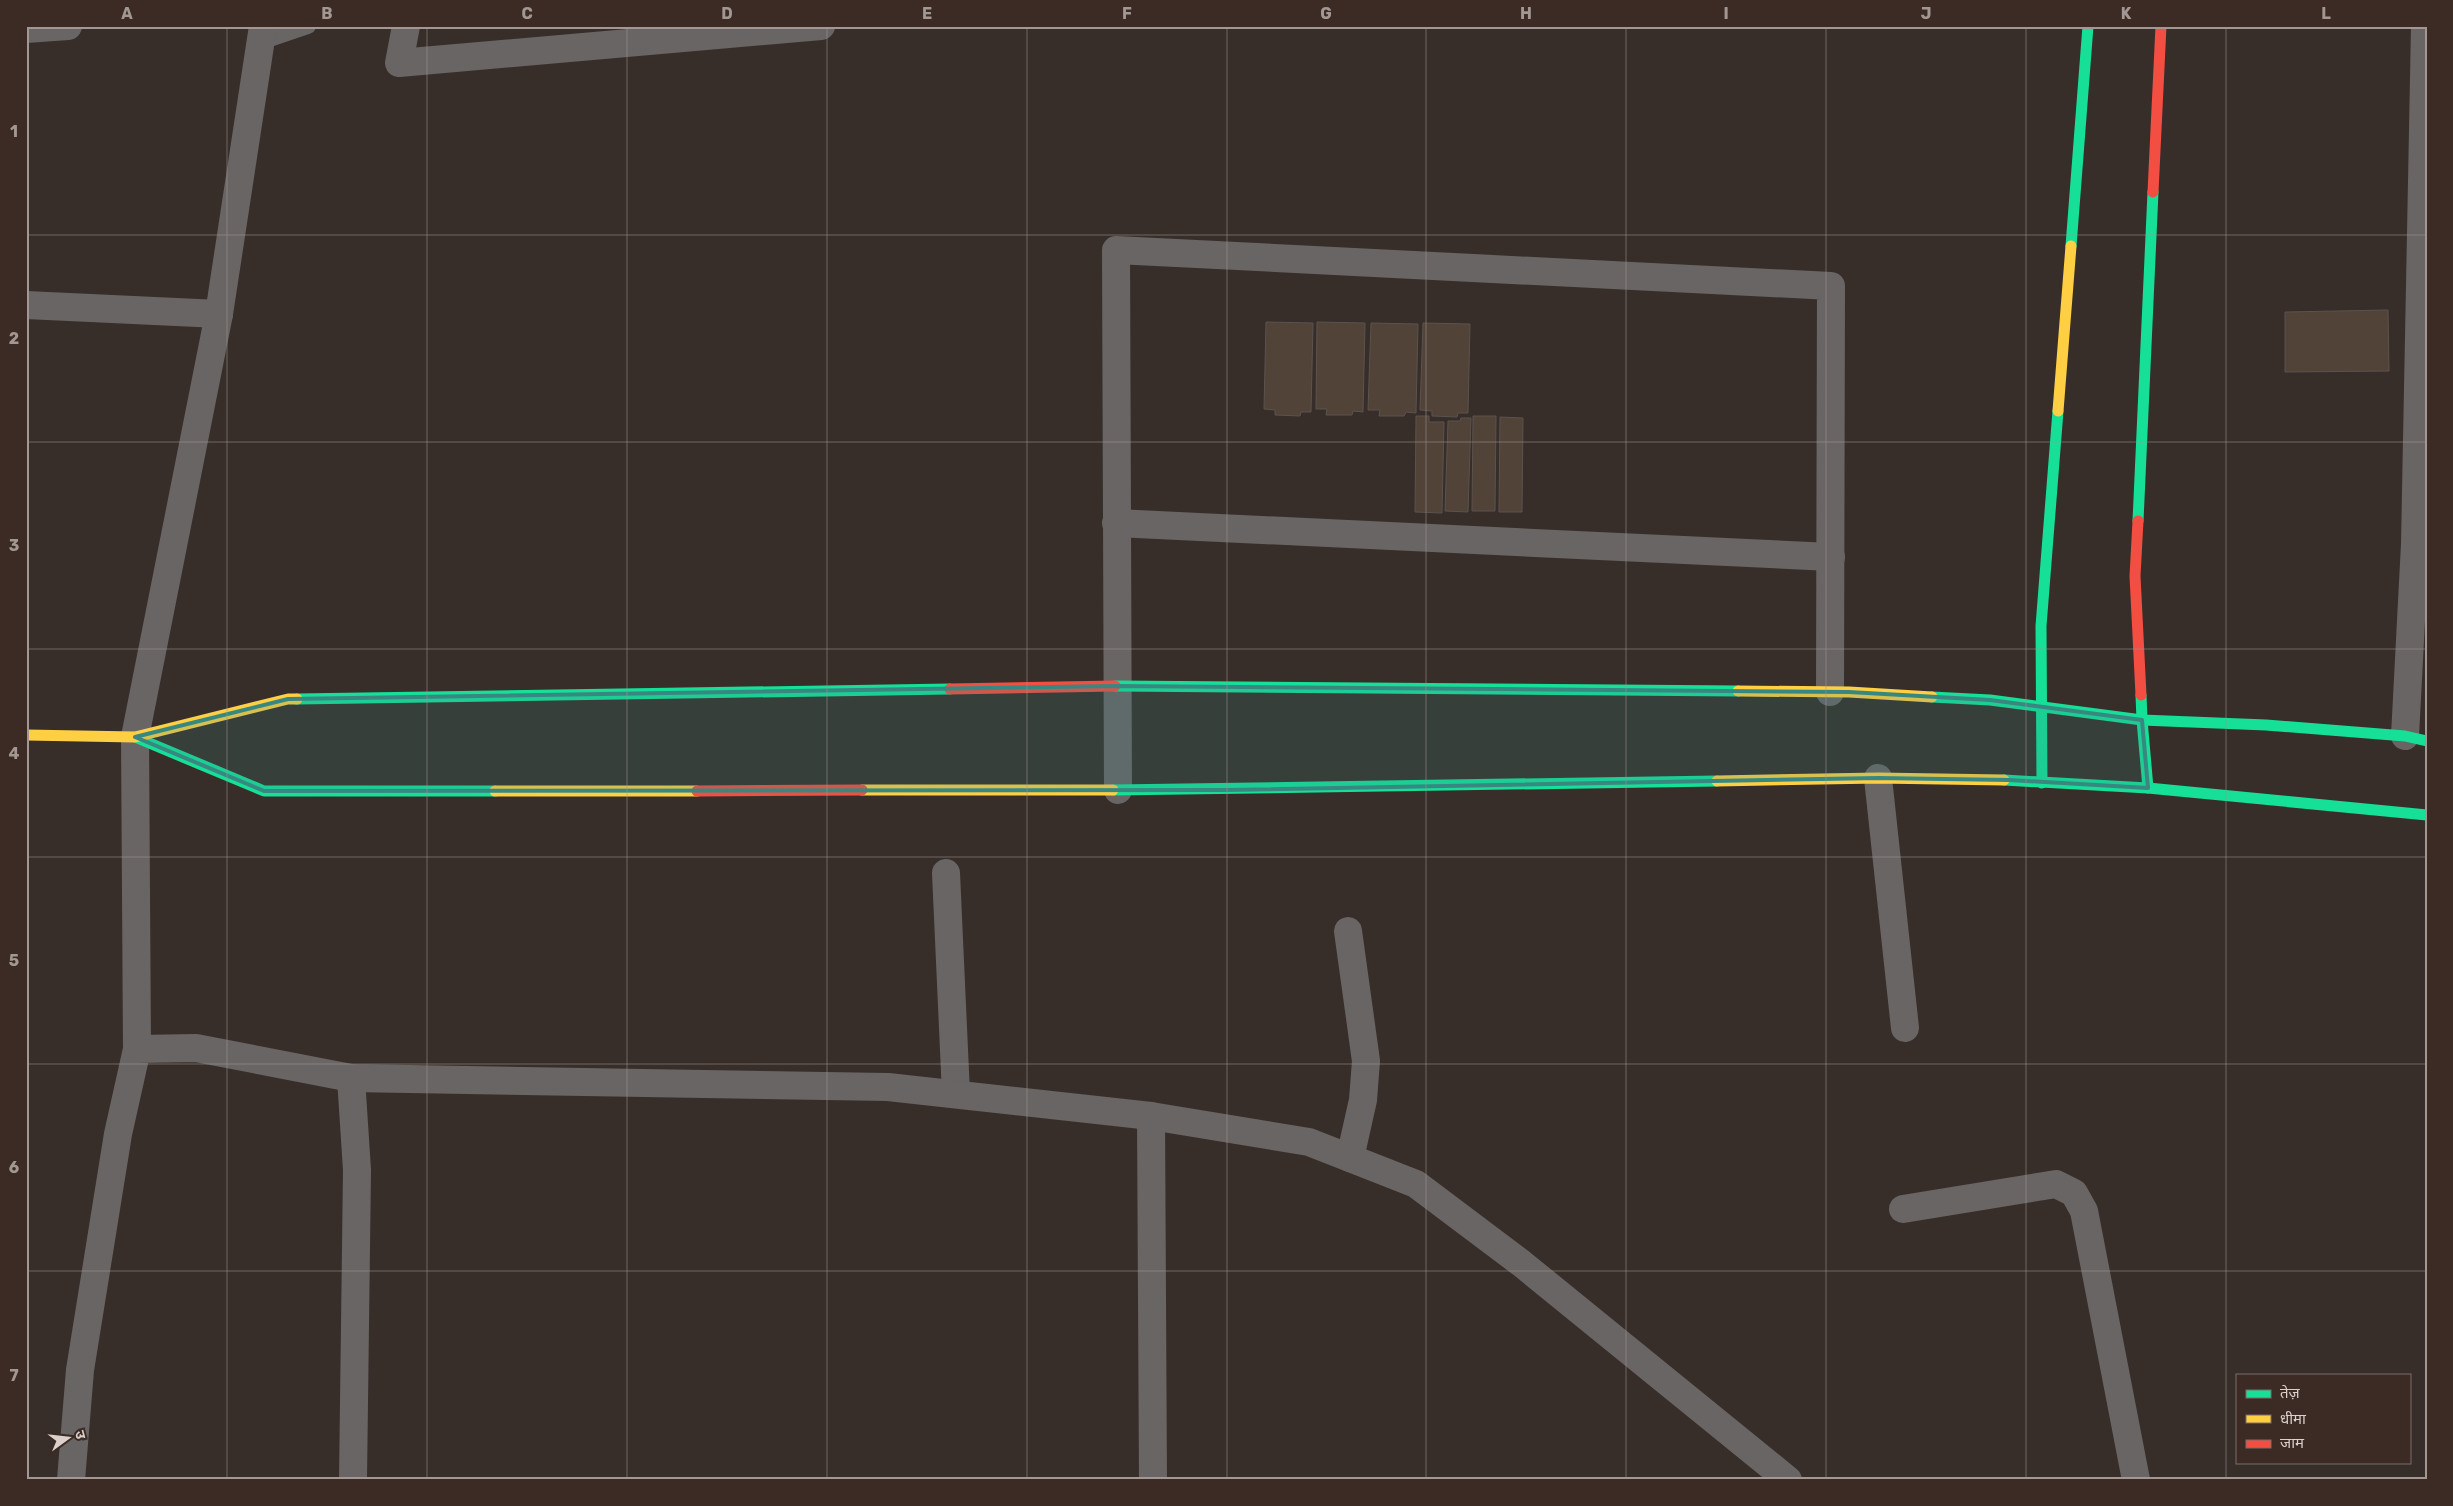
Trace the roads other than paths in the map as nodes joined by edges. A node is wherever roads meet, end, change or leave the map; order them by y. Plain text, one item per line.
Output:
1 (68, 26) edge
2 (308, 26) edge
3 (406, 26) edge
4 (821, 26) edge
5 (2088, 26) edge
6 (2161, 26) edge
7 (2425, 26) edge
8 (26, 29) edge
9 (262, 34) edge
10 (26, 305) edge
11 (219, 314) junction
12 (2422, 400) edge
13 (1116, 523) junction
14 (1831, 556) junction
15 (1117, 686) junction
16 (1830, 692) junction
17 (2042, 707) junction
18 (2142, 720) junction
19 (26, 735) edge
20 (135, 737) junction
21 (2416, 739) edge
22 (1878, 778) junction
23 (2042, 783) junction
24 (2148, 788) junction
25 (1118, 790) junction
26 (2427, 815) edge
27 (946, 873) dead end
28 (1348, 931) dead end
29 (1905, 1028) dead end
30 (137, 1049) junction
31 (351, 1078) junction
32 (956, 1094) junction
33 (1151, 1116) junction
34 (1350, 1158) junction
35 (1903, 1209) dead end
36 (71, 1480) edge
37 (353, 1480) edge
38 (1154, 1480) edge
39 (1788, 1480) edge
40 (2136, 1480) edge

1 - 8 street
2 - 9 lane
3 - 4 street
5 - 17 street
6 - 18 street
7 - 12 street
9 - 11 street
10 - 11 street
11 - 20 street
12 - 21 street
13 - 14 street
13 - 14 street
13 - 15 street
14 - 16 street
15 - 16 street
15 - 20 street
15 - 25 street
16 - 17 street
17 - 18 street
17 - 23 street
18 - 21 street
18 - 24 street
19 - 20 street
20 - 25 street
20 - 30 street
22 - 23 street
22 - 25 street
22 - 29 street
23 - 24 street
24 - 26 street
27 - 32 street
28 - 34 street
30 - 31 street
30 - 36 street
31 - 32 street
31 - 37 street
32 - 33 street
33 - 34 street
33 - 38 street
34 - 39 street
35 - 40 street

